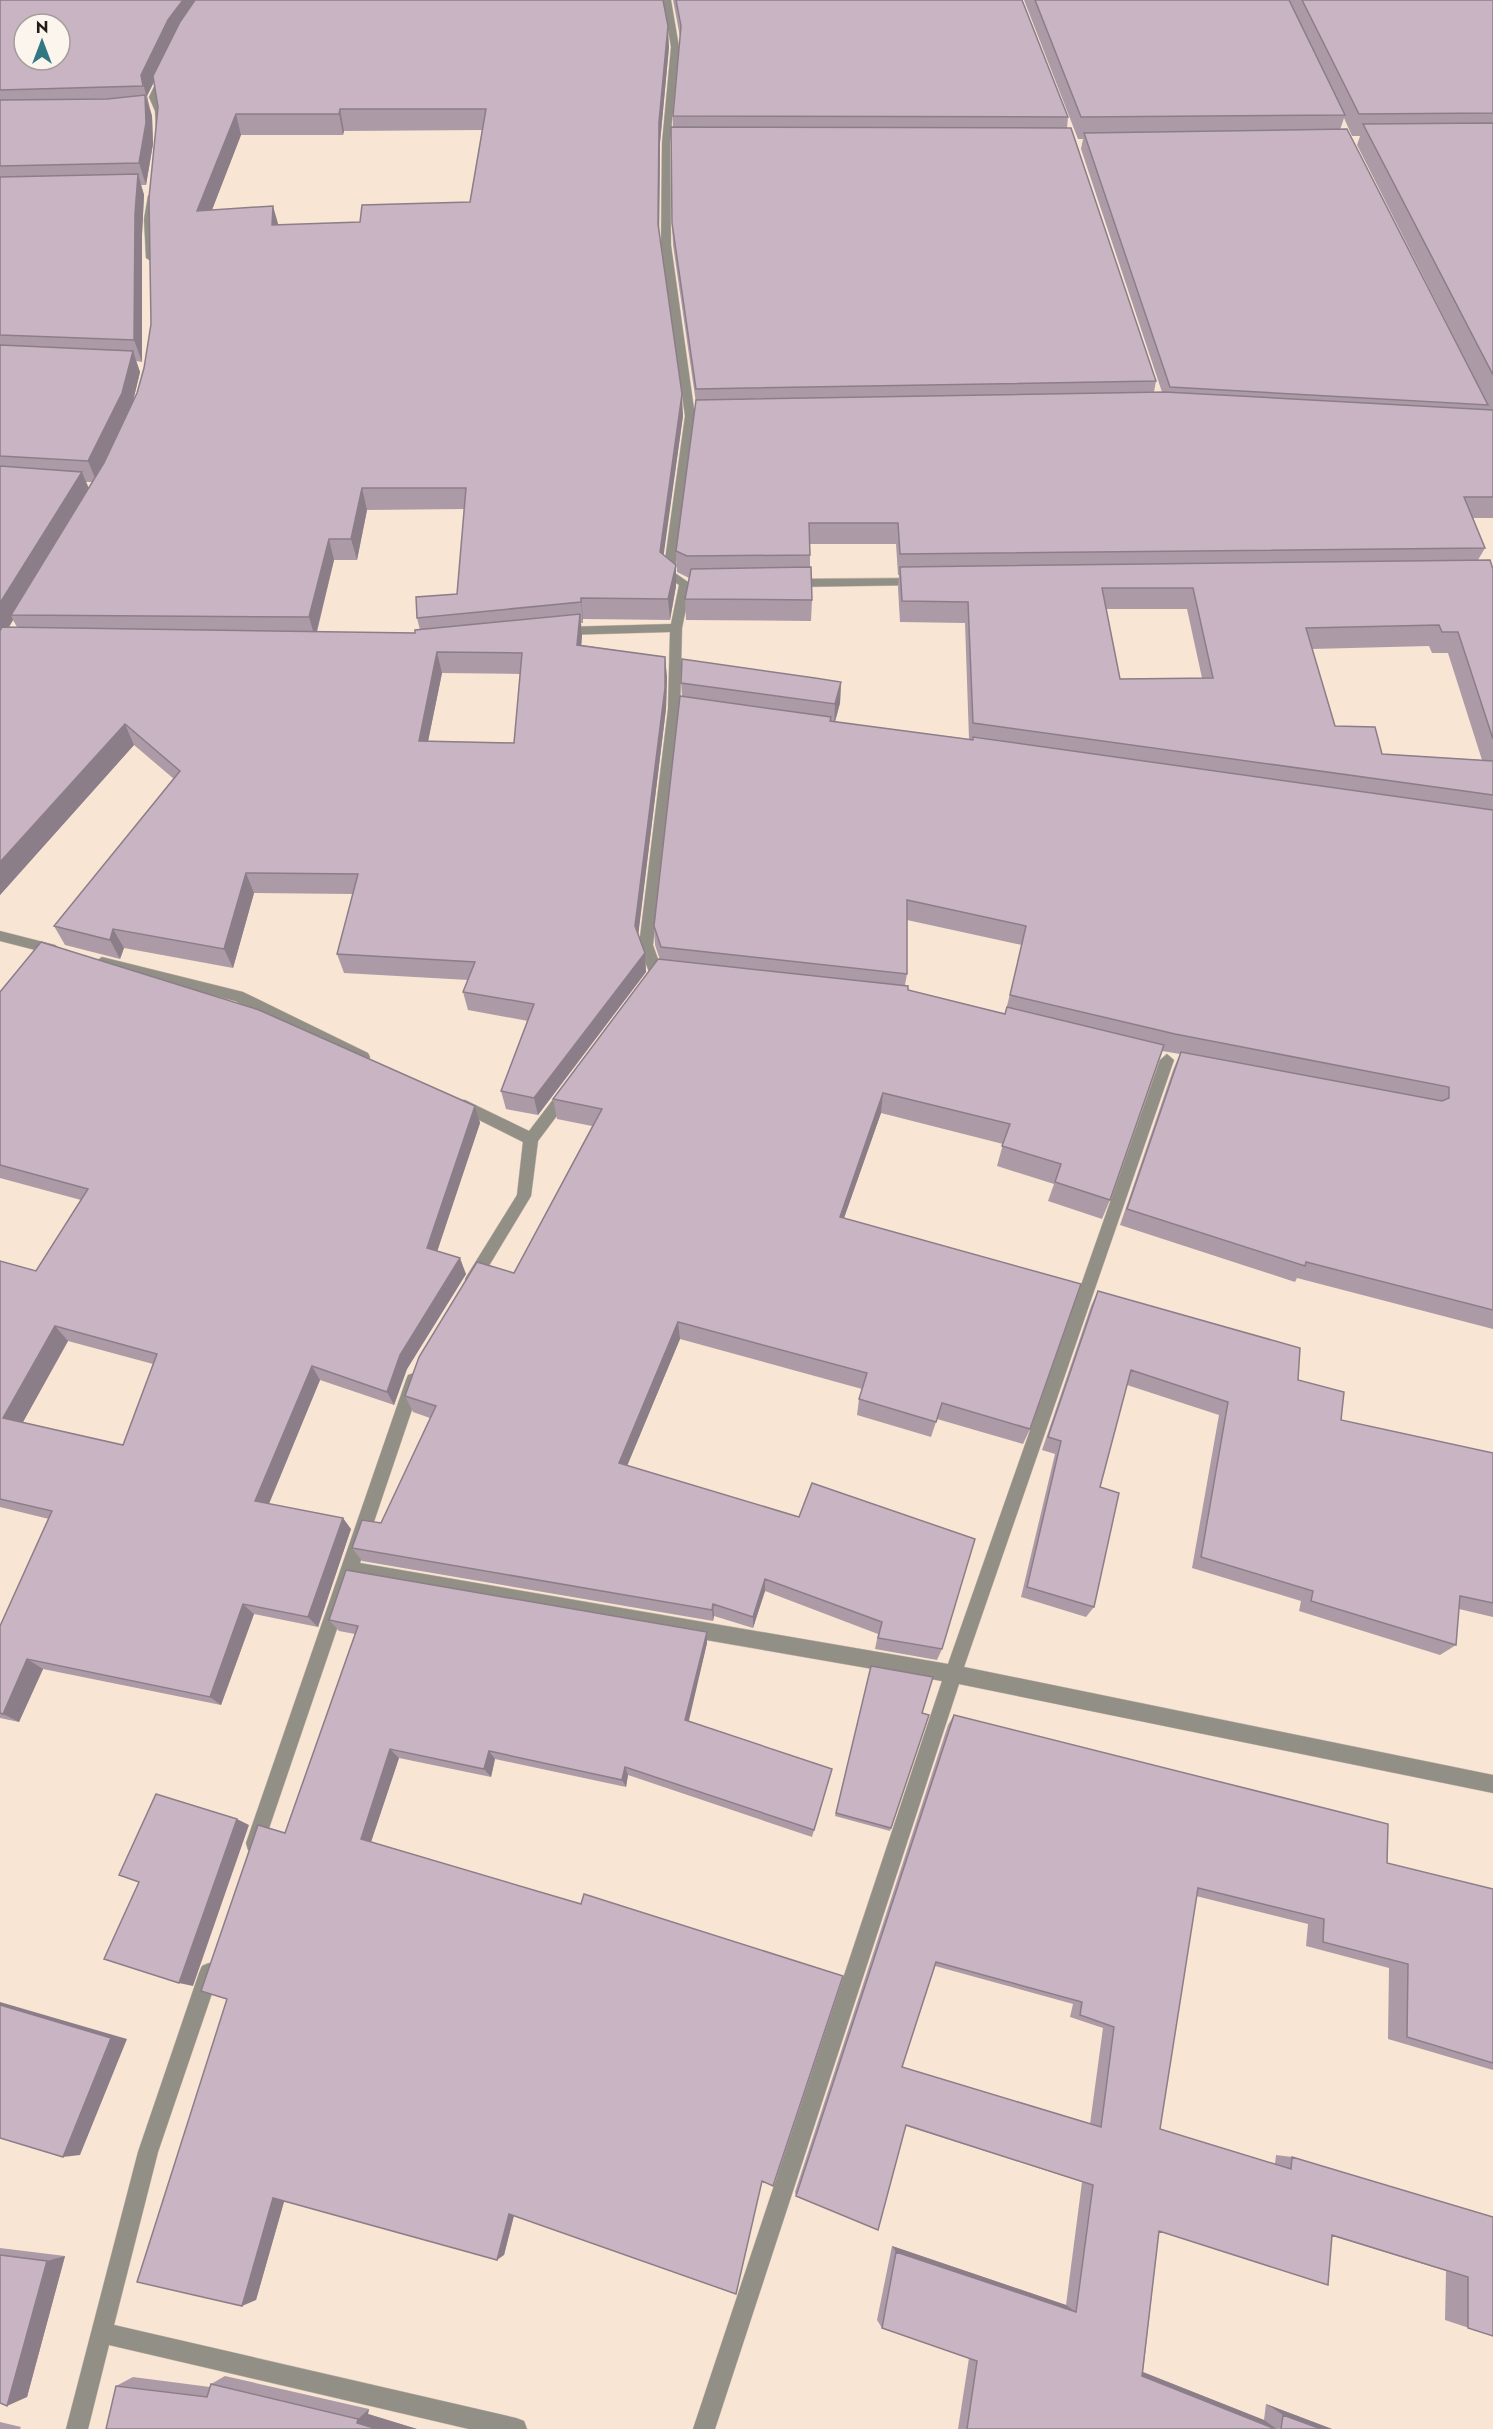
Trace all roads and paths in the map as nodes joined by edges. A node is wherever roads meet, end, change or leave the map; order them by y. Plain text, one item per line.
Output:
1 (667, 0) edge
2 (171, 60) edge
3 (159, 111) junction
4 (147, 112) edge
5 (160, 134) edge
6 (142, 190) dead end
7 (152, 275) edge
8 (934, 581) edge
9 (780, 583) edge
10 (676, 628) junction
11 (549, 632) edge
12 (0, 936) edge
13 (68, 954) edge
14 (91, 959) edge
15 (642, 991) edge
16 (1167, 1060) edge
17 (374, 1062) edge
18 (573, 1083) edge
19 (447, 1098) edge
20 (531, 1139) junction
21 (465, 1293) edge
22 (417, 1370) edge
23 (349, 1569) junction
24 (953, 1674) junction
25 (1493, 1784) edge
26 (248, 1861) edge
27 (213, 1962) edge
28 (100, 2332) junction
29 (77, 2429) edge
30 (516, 2429) edge
31 (704, 2429) edge

1 - 10 street
2 - 3 street
3 - 4 street
3 - 5 street
6 - 7 street
8 - 9 street
10 - 11 street
10 - 15 street
12 - 13 street
14 - 17 street
16 - 24 street
18 - 20 street
19 - 20 street
20 - 21 street
22 - 23 street
23 - 24 street
23 - 26 street
24 - 25 street
24 - 31 street
27 - 28 street
28 - 29 street
28 - 30 street

